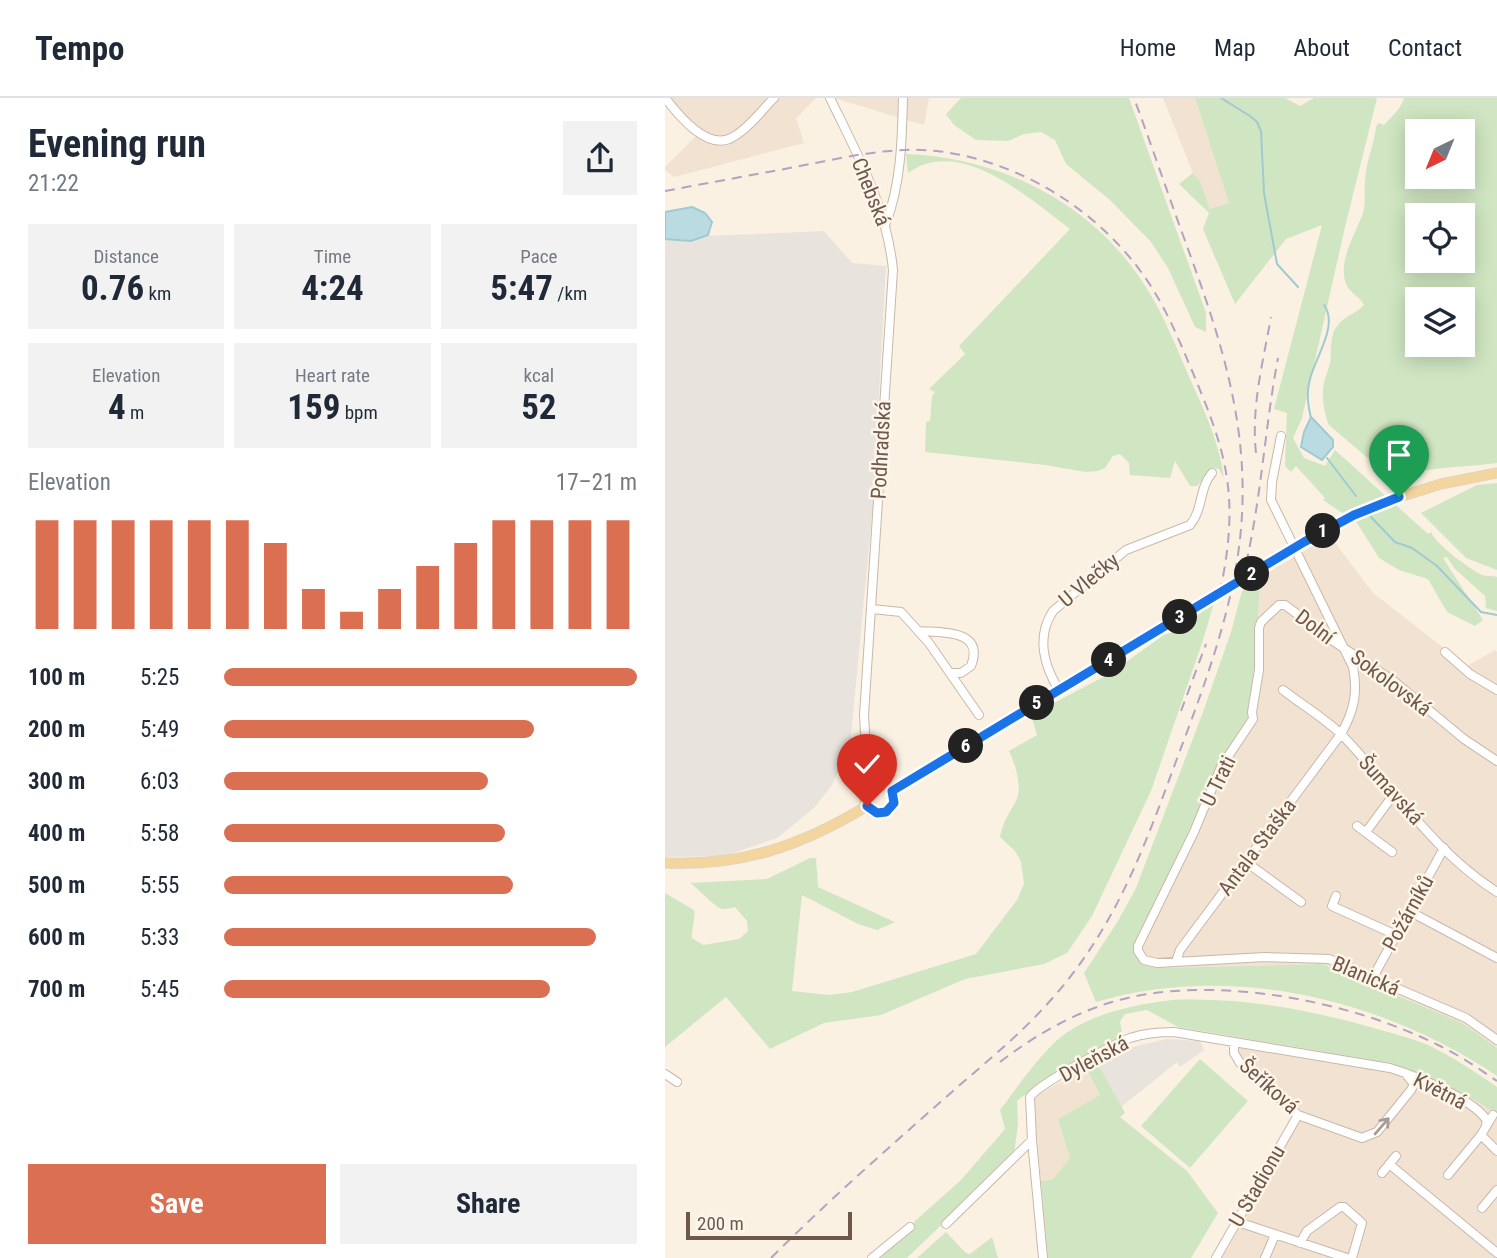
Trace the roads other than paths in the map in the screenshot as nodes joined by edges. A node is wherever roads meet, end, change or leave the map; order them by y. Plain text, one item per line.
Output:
1 (773, 98) edge
2 (830, 98) edge
3 (903, 98) edge
4 (666, 99) edge
5 (885, 223) junction
6 (893, 290) joint
7 (1281, 436) dead end
8 (1212, 473) dead end
9 (1497, 473) edge
10 (1279, 605) joint
11 (872, 609) junction
12 (919, 631) junction
13 (1346, 650) junction
14 (1445, 652) dead end
15 (951, 673) junction
16 (1059, 690) junction
17 (1283, 690) dead end
18 (1497, 690) edge
19 (979, 715) dead end
20 (1341, 734) junction
21 (1497, 761) edge
22 (877, 784) junction
23 (892, 791) junction
24 (1394, 794) junction
25 (867, 806) junction
26 (1357, 826) dead end
27 (1366, 832) junction
28 (1444, 848) junction
29 (1392, 852) dead end
30 (1246, 862) junction
31 (665, 863) edge
32 (1496, 889) edge
33 (1336, 896) dead end
34 (1301, 902) dead end
35 (1409, 911) junction
36 (1396, 935) junction
37 (1141, 956) joint
38 (1497, 958) edge
39 (1176, 962) junction
40 (1372, 979) junction
41 (1497, 1040) edge
42 (1234, 1042) junction
43 (1404, 1073) joint
44 (665, 1074) edge
45 (677, 1082) dead end
46 (1418, 1082) junction
47 (1298, 1115) junction
48 (1493, 1115) dead end
49 (1486, 1125) junction
50 (1481, 1135) junction
51 (1032, 1140) junction
52 (1497, 1150) edge
53 (1396, 1156) dead end
54 (1389, 1164) junction
55 (1382, 1173) dead end
56 (1448, 1175) dead end
57 (1497, 1190) edge
58 (1482, 1208) dead end
59 (1238, 1222) junction
60 (946, 1224) dead end
61 (910, 1227) dead end
62 (1275, 1236) junction
63 (1300, 1243) junction
64 (1497, 1253) edge
65 (872, 1258) edge
66 (1043, 1258) edge
67 (1216, 1258) edge
68 (1265, 1258) edge
69 (1349, 1258) edge

1 - 4 street
2 - 5 street, Chebská
3 - 5 street
5 - 6 street, Chebská
6 - 11 street, Podhradská
7 - 13 street, Sokolovská
8 - 16 street, U Vlečky
9 - 16 main road, bridge
10 - 13 street, Dolní
10 - 37 street, U Trati
11 - 12 street
11 - 22 street, Podhradská
12 - 15 street
12 - 15 street
13 - 20 street, Dolní
13 - 21 street, Sokolovská
14 - 18 street
15 - 19 street
16 - 23 main road
17 - 20 street, Šumavská
20 - 24 street, Šumavská
20 - 30 street, Antala Staška
22 - 23 main road
22 - 25 main road
23 - 25 main road
24 - 27 street
24 - 28 street, Šumavská
25 - 31 main road
26 - 27 street
27 - 29 street
28 - 32 street, Šumavská
28 - 35 street, Požárníků
30 - 34 street
30 - 39 street, Antala Staška
33 - 36 street
35 - 36 street, Požárníků
35 - 38 street
36 - 40 street, Požárníků
37 - 39 street, Blanická
39 - 40 street, Blanická
40 - 41 street, Blanická
42 - 43 street, Dyleňská
42 - 47 street, Šeříková
42 - 51 street, Dyleňská
43 - 46 street, Květná
44 - 45 street
47 -> 46 street, Šeříková
46 - 49 street, Květná
47 - 59 street, U Stadionu
48 - 49 street
49 - 50 street, Květná
50 - 52 street
50 - 56 street, Květná
51 - 60 street
51 - 66 street, Dyleňská
53 - 54 street
54 - 55 street
54 - 64 street
57 - 58 street
59 - 62 street
59 - 67 street, U Stadionu
61 - 65 street
62 - 63 street
62 - 68 street
63 - 69 street
63 - 69 street

